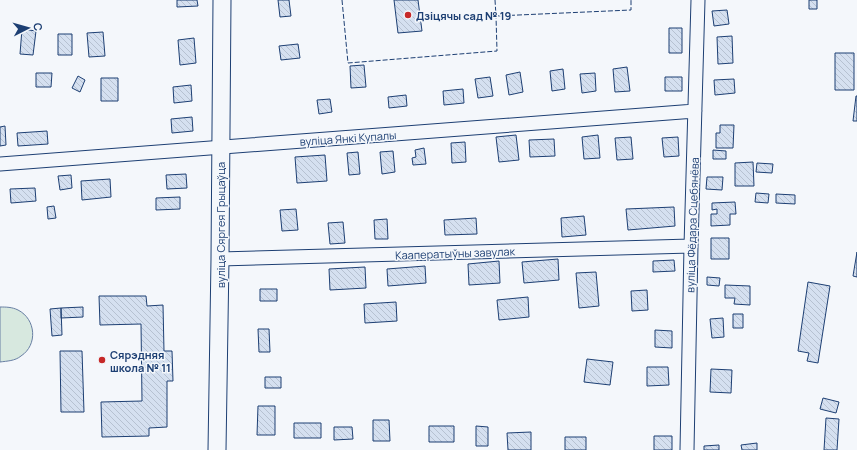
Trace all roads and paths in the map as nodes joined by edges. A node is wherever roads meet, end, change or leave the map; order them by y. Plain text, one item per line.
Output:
1 (222, 0) edge
2 (698, 0) edge
3 (695, 111) junction
4 (220, 148) junction
5 (0, 164) edge
6 (691, 246) junction
7 (220, 259) junction
8 (217, 450) edge
9 (688, 450) edge

1 - 4 main road, вуліца Сяргея Грыцаўца
2 - 3 street, вуліца Фёдара Сцебянёва
3 - 4 street, вуліца Янкі Купалы
3 - 6 street, вуліца Фёдара Сцебянёва
4 - 5 street, вуліца Янкі Купалы
4 - 7 main road, вуліца Сяргея Грыцаўца
6 - 7 street, Кааператыўны завулак
6 - 9 street, вуліца Фёдара Сцебянёва
7 - 8 main road, вуліца Сяргея Грыцаўца

